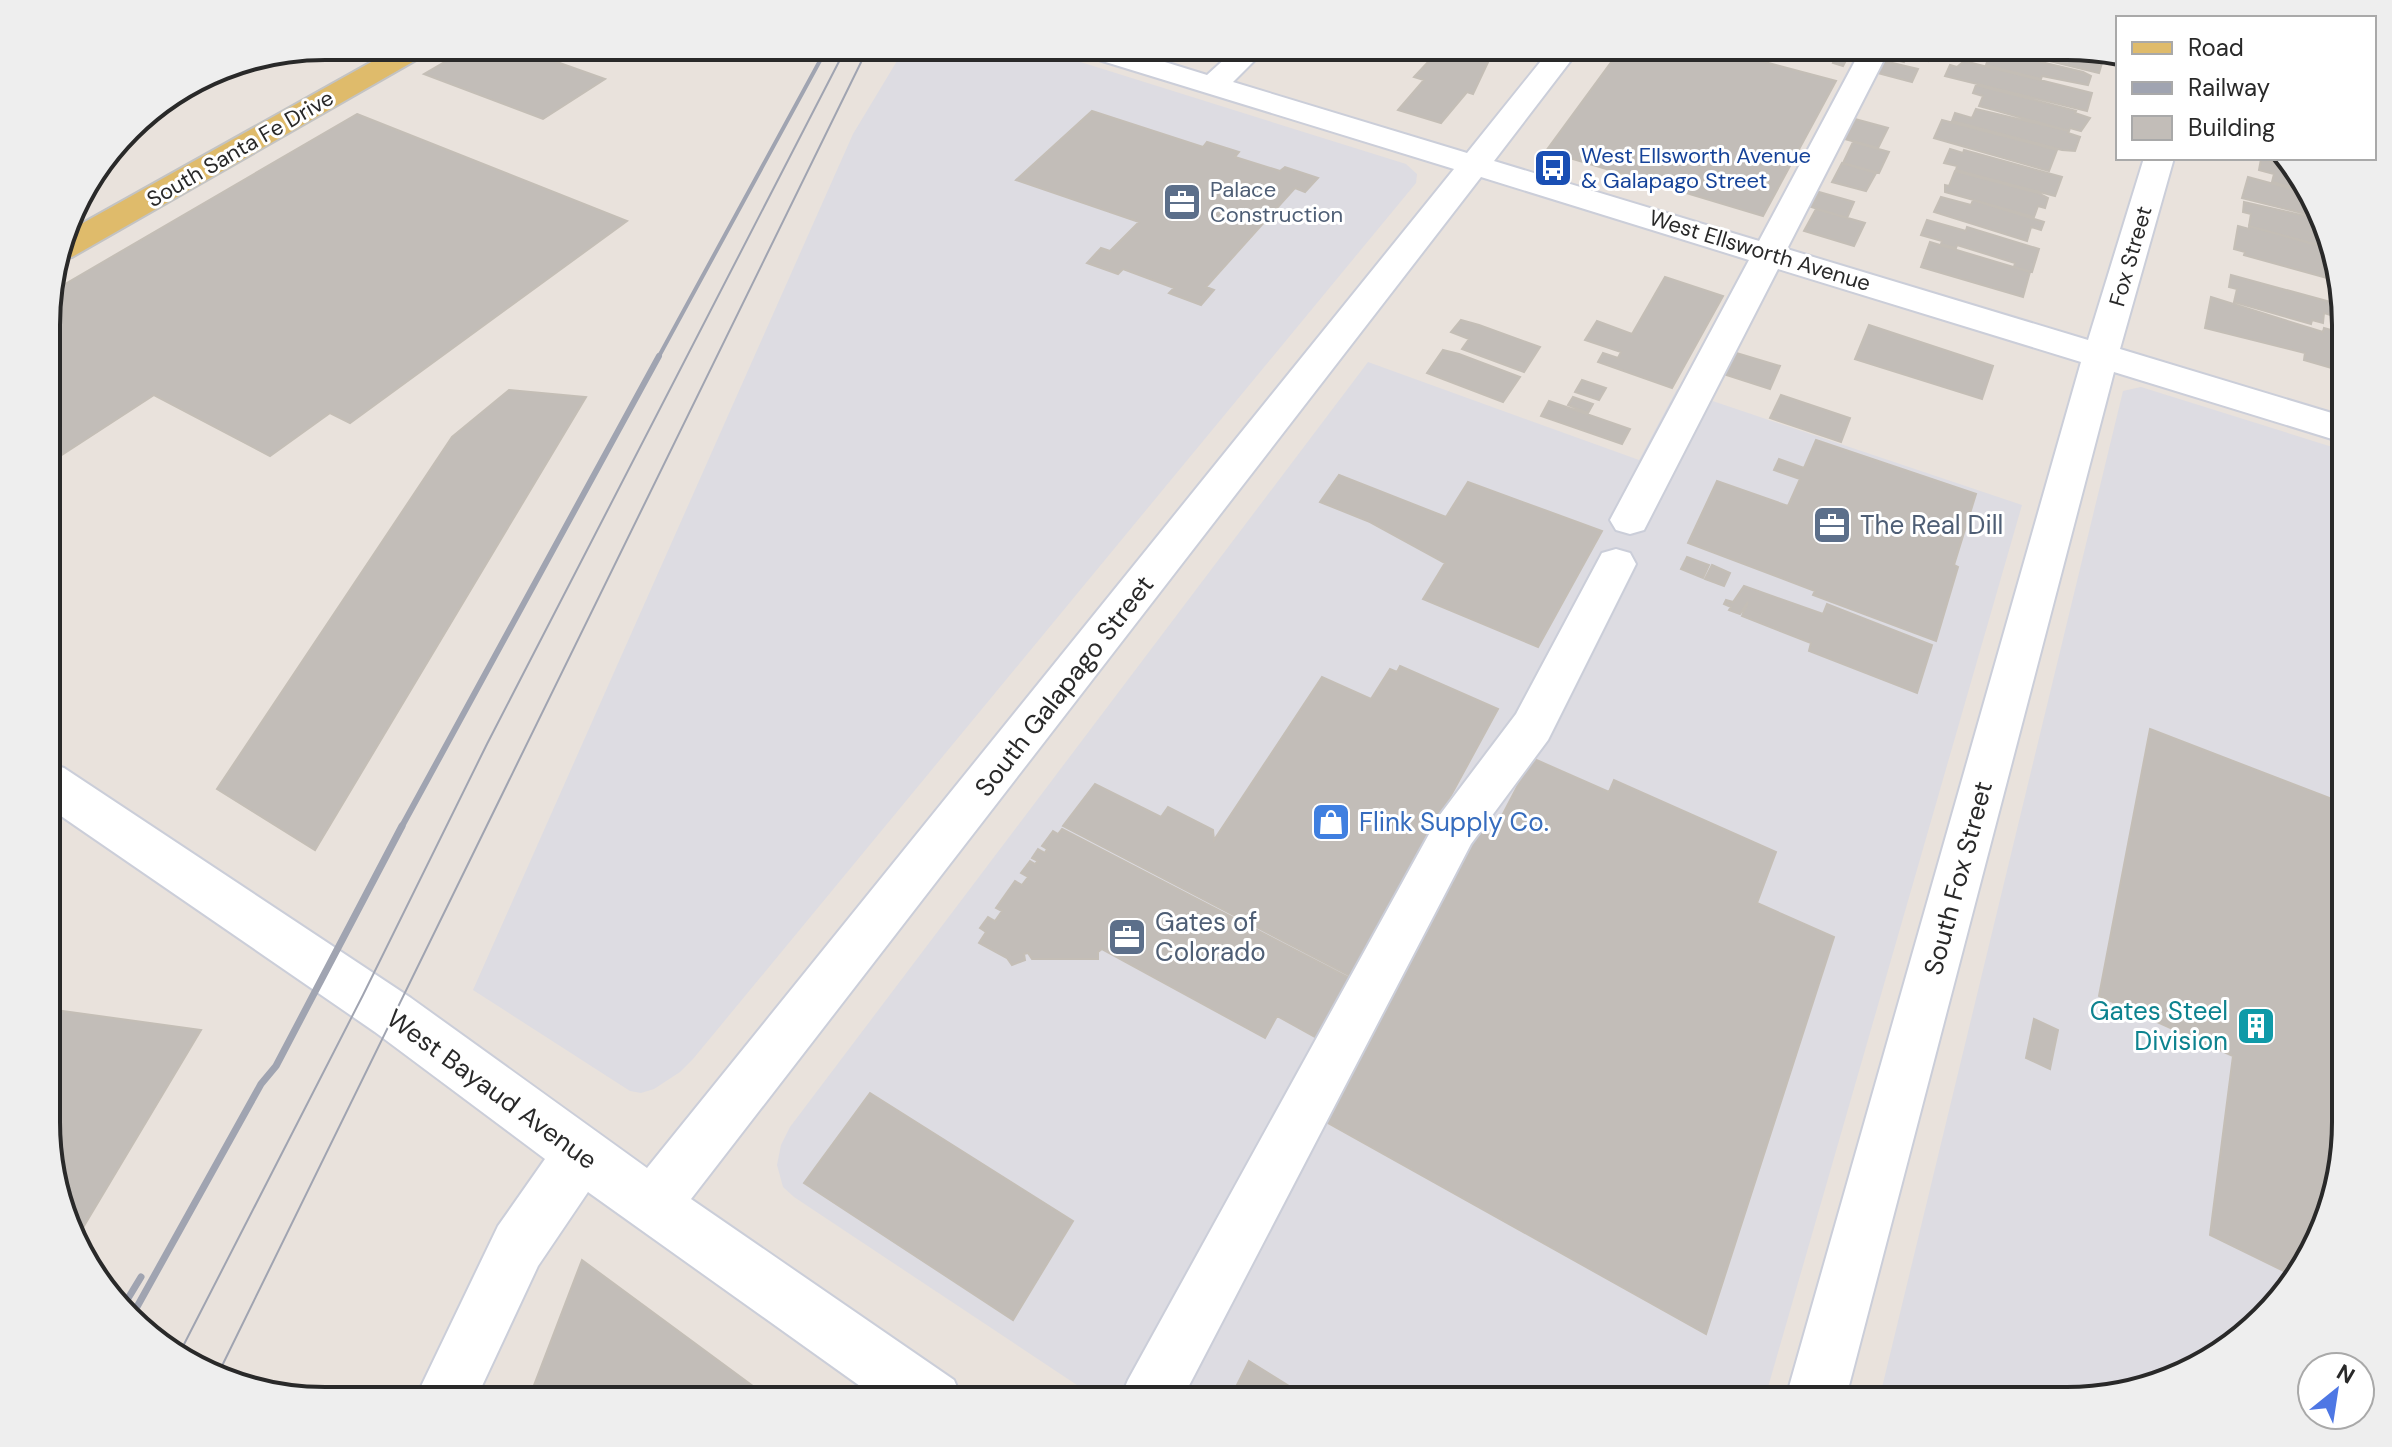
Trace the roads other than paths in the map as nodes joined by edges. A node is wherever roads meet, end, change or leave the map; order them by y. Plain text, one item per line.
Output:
1 (395, 60) edge
2 (1130, 60) edge
3 (1240, 60) edge
4 (1557, 60) edge
5 (1870, 60) edge
6 (1213, 85) junction
7 (2158, 160) edge
8 (1473, 164) junction
9 (73, 242) edge
10 (1769, 252) junction
11 (2101, 355) junction
12 (2331, 426) edge
13 (60, 790) edge
14 (581, 1155) junction
15 (652, 1205) junction
16 (1819, 1386) edge
17 (451, 1387) edge
18 (912, 1387) edge
19 (1157, 1387) edge

1 - 9 main road, South Santa Fe Drive
2 - 6 street, West Ellsworth Avenue
3 - 6 street
4 - 8 street, South Galapago Street
5 - 10 street
6 - 8 street, West Ellsworth Avenue
7 - 11 street, Fox Street
8 - 10 street, West Ellsworth Avenue
8 - 15 street, South Galapago Street
10 - 11 street, West Ellsworth Avenue
10 - 19 street
11 - 12 street, West Ellsworth Avenue
11 - 16 street, South Fox Street
13 - 14 street, West Bayaud Avenue
14 - 15 street, West Bayaud Avenue
14 - 17 street
15 - 18 street, West Bayaud Avenue

